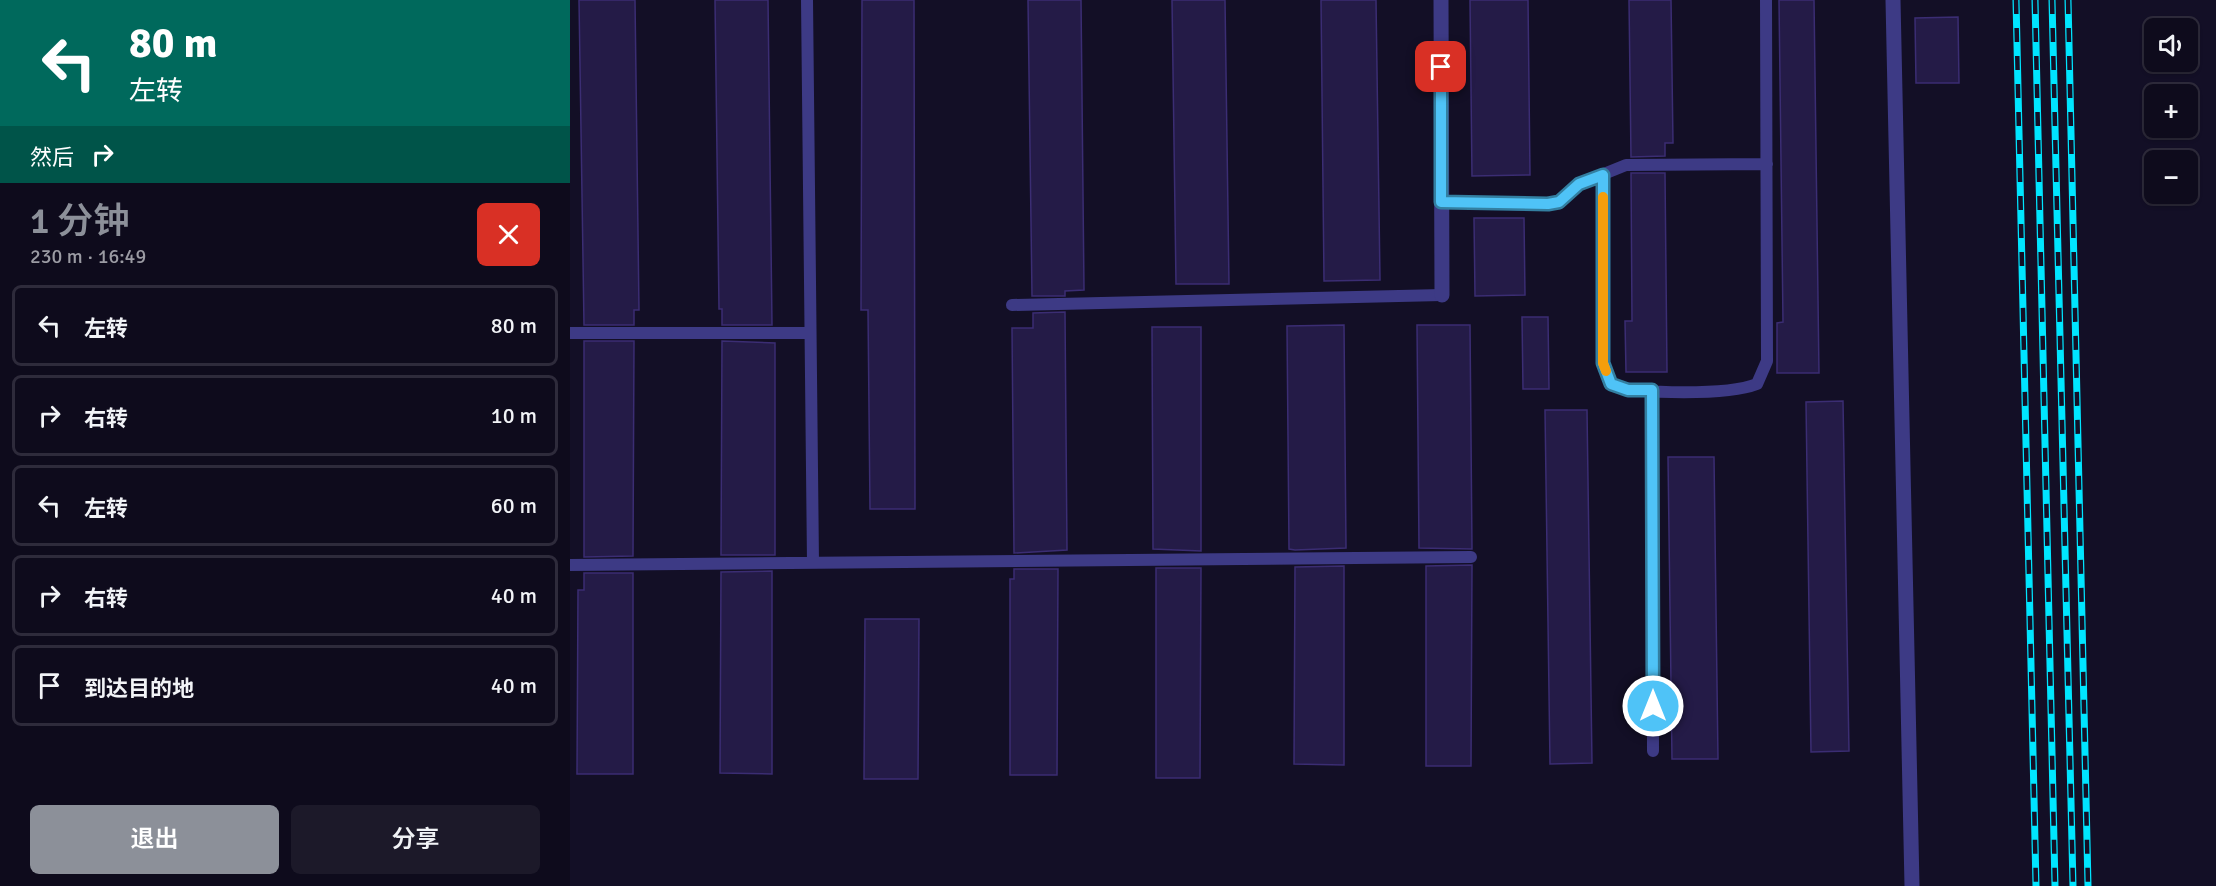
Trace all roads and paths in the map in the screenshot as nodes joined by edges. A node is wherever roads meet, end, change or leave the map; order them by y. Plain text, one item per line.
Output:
1 (807, 0) edge
2 (1441, 0) edge
3 (1766, 0) edge
4 (1893, 0) edge
5 (1767, 164) junction
6 (1603, 175) junction
7 (1441, 202) junction
8 (1442, 295) joint
9 (1012, 305) dead end
10 (570, 333) edge
11 (810, 333) junction
12 (1652, 390) junction
13 (1471, 557) dead end
14 (813, 563) junction
15 (570, 565) edge
16 (1653, 751) dead end
17 (1912, 886) edge

1 - 11 lane
2 - 7 street
3 - 5 lane
4 - 17 street
5 - 6 lane
5 - 12 lane
6 - 7 lane
6 - 12 lane
7 - 8 street
8 - 9 lane
10 - 11 lane
11 - 14 lane
12 - 16 lane
13 - 14 lane
14 - 15 lane

